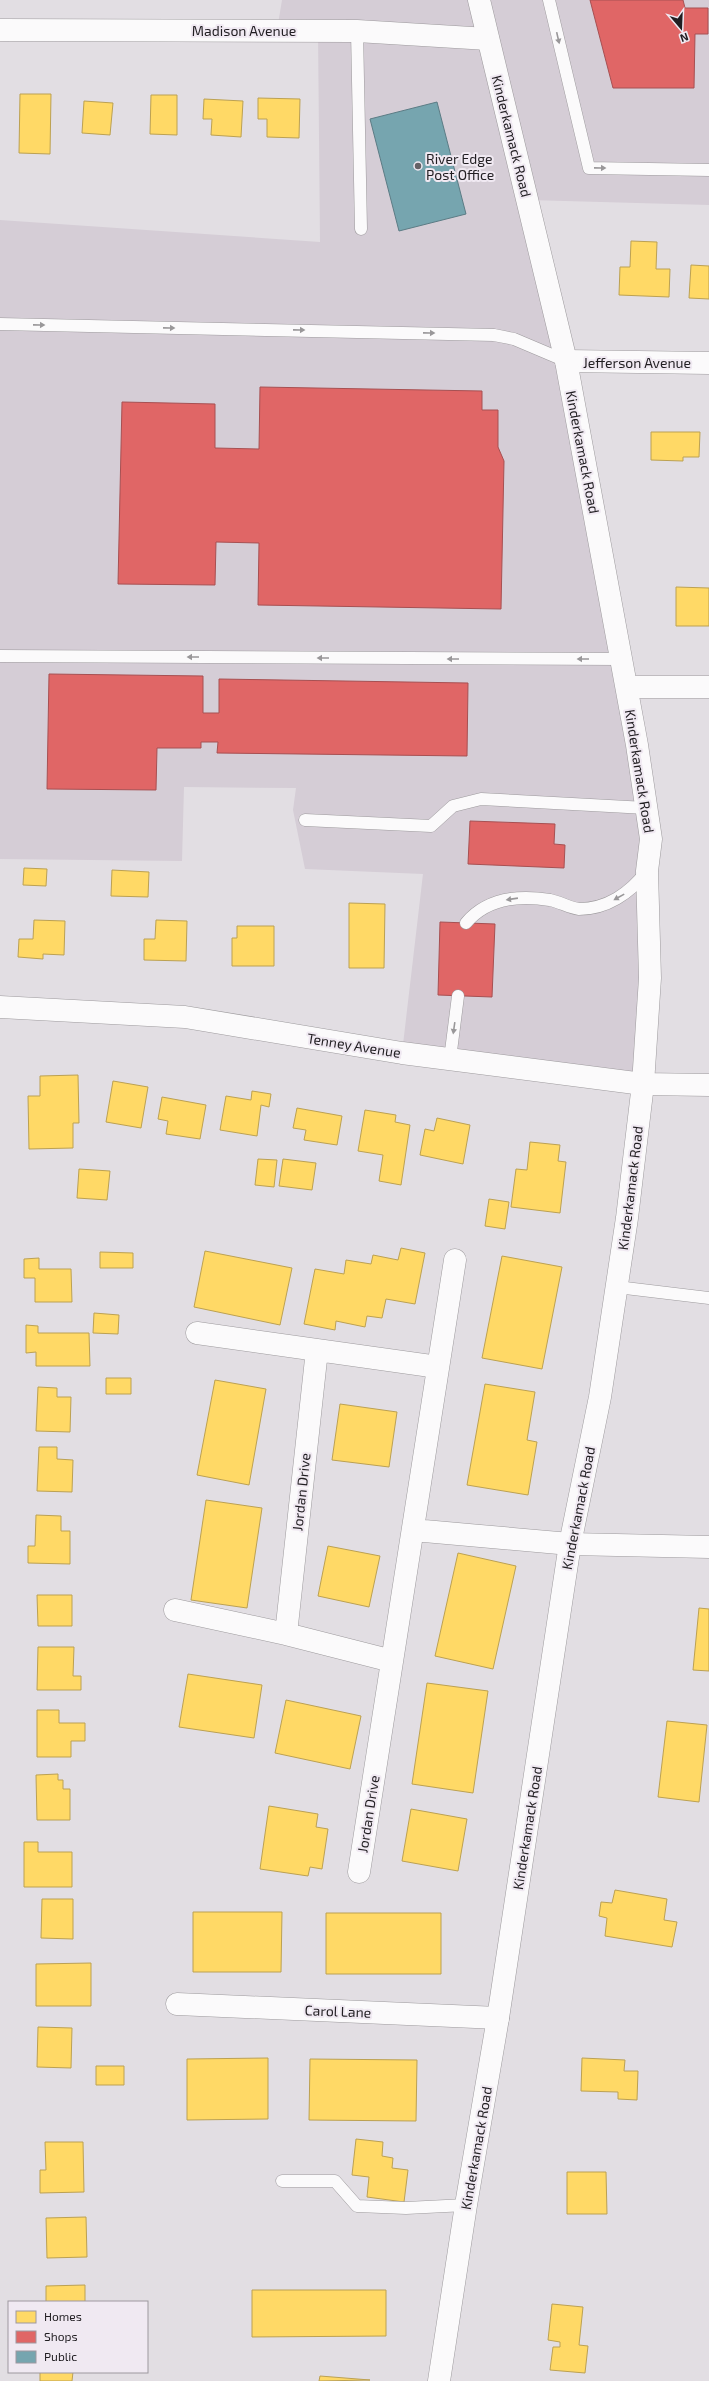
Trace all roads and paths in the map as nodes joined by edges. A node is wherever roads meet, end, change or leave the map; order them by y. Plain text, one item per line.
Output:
1 (478, 0) edge
2 (549, 0) edge
3 (0, 30) edge
4 (357, 31) junction
5 (488, 39) junction
6 (709, 170) edge
7 (361, 229) dead end
8 (0, 324) edge
9 (566, 361) junction
10 (709, 362) edge
11 (0, 656) edge
12 (622, 659) junction
13 (627, 687) junction
14 (709, 687) edge
15 (646, 808) junction
16 (305, 820) dead end
17 (647, 871) junction
18 (466, 923) dead end
19 (458, 996) dead end
20 (0, 1007) edge
21 (450, 1059) junction
22 (644, 1084) junction
23 (709, 1085) edge
24 (455, 1260) dead end
25 (617, 1287) junction
26 (709, 1298) edge
27 (197, 1333) dead end
28 (317, 1350) junction
29 (438, 1367) junction
30 (413, 1530) junction
31 (570, 1544) junction
32 (709, 1547) edge
33 (175, 1610) dead end
34 (286, 1634) junction
35 (392, 1661) junction
36 (359, 1872) dead end
37 (177, 2004) dead end
38 (498, 2018) junction
39 (282, 2181) dead end
40 (466, 2205) junction
41 (444, 2350) junction
42 (432, 2381) edge
43 (439, 2381) edge

1 - 5 street, Kinderkamack Road
2 -> 6 lane
3 - 4 street, Madison Avenue
4 - 5 street, Madison Avenue
4 - 7 lane
5 - 9 street, Kinderkamack Road
8 -> 9 lane
9 - 10 street, Jefferson Avenue
9 - 12 street, Kinderkamack Road
12 -> 11 lane
12 - 13 street, Kinderkamack Road
13 - 14 street
13 - 15 street, Kinderkamack Road
15 - 16 lane
15 - 17 street, Kinderkamack Road
17 -> 18 lane
17 - 22 street, Kinderkamack Road
19 -> 21 lane
20 - 21 street, Tenney Avenue
21 - 22 street, Tenney Avenue
22 - 23 street, Tenney Avenue
22 - 25 street, Kinderkamack Road
24 - 29 street, Jordan Drive
25 - 26 lane
25 - 31 street, Kinderkamack Road
27 - 28 street
28 - 29 street
28 - 34 street, Jordan Drive
29 - 30 street, Jordan Drive
30 - 31 street
30 - 35 street, Jordan Drive
31 - 32 street
31 - 38 street, Kinderkamack Road
33 - 34 street
34 - 35 street
35 - 36 street, Jordan Drive
37 - 38 street, Carol Lane
38 - 40 street, Kinderkamack Road
39 - 40 lane
40 - 41 street, Kinderkamack Road
41 - 42 street
41 - 43 street, Kinderkamack Road

